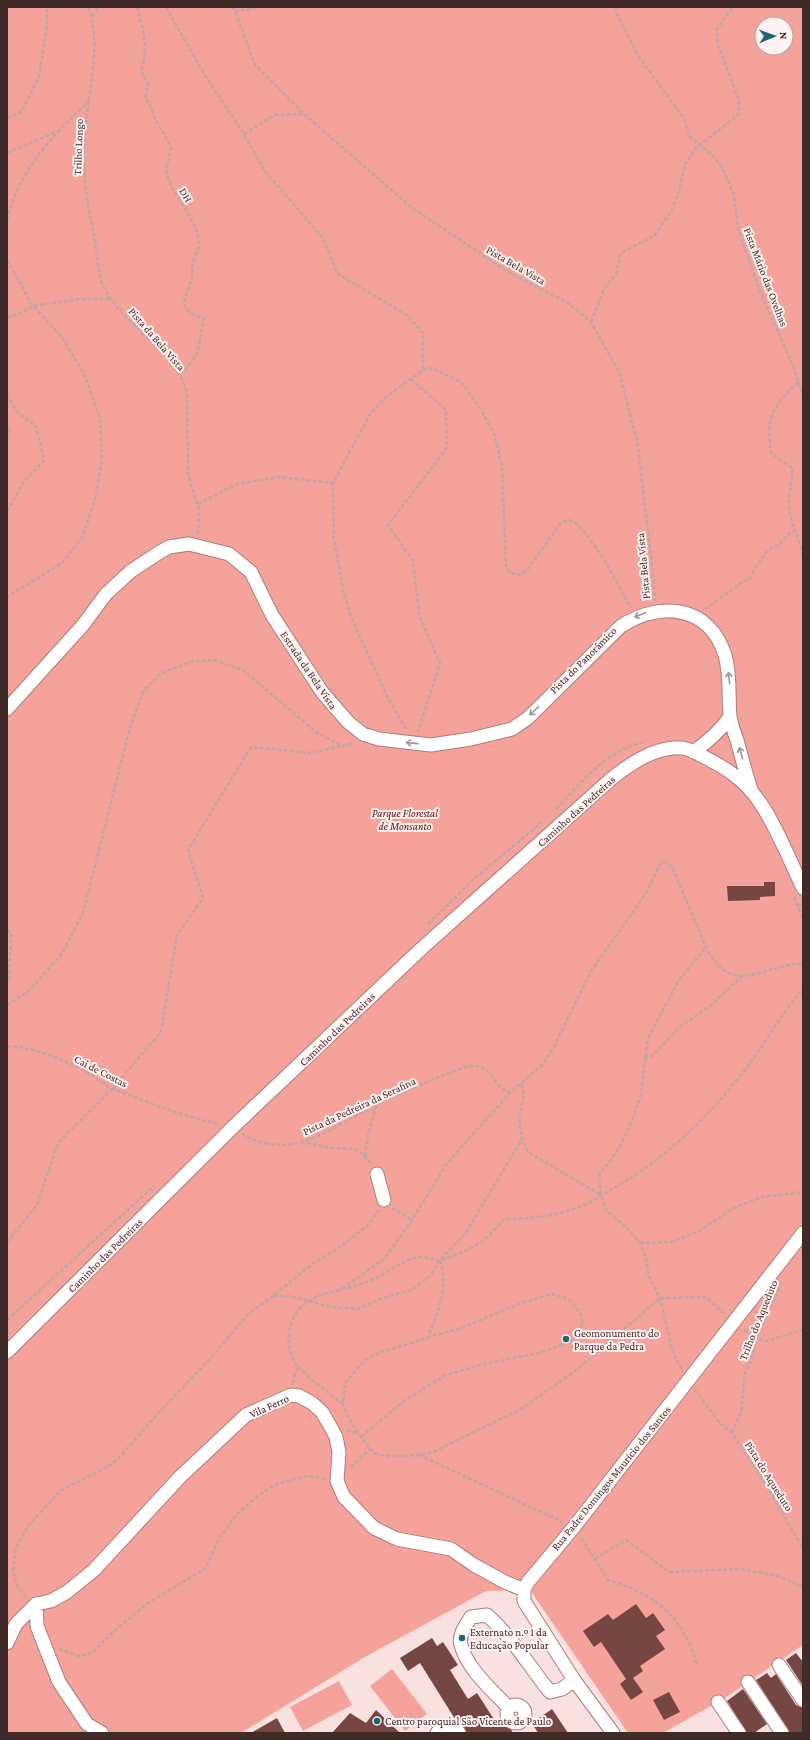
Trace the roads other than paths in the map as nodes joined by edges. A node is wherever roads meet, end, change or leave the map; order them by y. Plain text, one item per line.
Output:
1 (7, 709) edge
2 (730, 717) junction
3 (693, 752) junction
4 (751, 790) junction
5 (803, 888) edge
6 (374, 1169) road end
7 (384, 1202) road end
8 (803, 1233) edge
9 (7, 1352) edge
10 (524, 1590) junction
11 (36, 1604) junction
12 (7, 1643) edge
13 (780, 1665) dead end
14 (574, 1680) junction
15 (748, 1682) dead end
16 (803, 1700) edge
17 (718, 1702) dead end
18 (509, 1708) dead end
19 (102, 1733) edge
20 (437, 1733) edge
21 (459, 1733) edge
22 (613, 1733) edge
23 (739, 1733) edge
24 (782, 1733) edge

2 -> 1 street, Estrada da Bela Vista
2 - 3 street
4 -> 2 street, Estrada da Bela Vista
3 - 4 street, Caminho das Pedreiras
3 - 9 street, Caminho das Pedreiras
4 - 5 street
6 - 7 street
8 - 10 street, Rua Padre Domingos Maurício dos Santos
10 - 11 street, Vila Ferro
10 - 14 street
11 - 12 street
11 - 19 street
13 - 16 street
14 - 18 street
14 - 22 street
15 - 24 street
17 - 23 street
20 - 21 street

